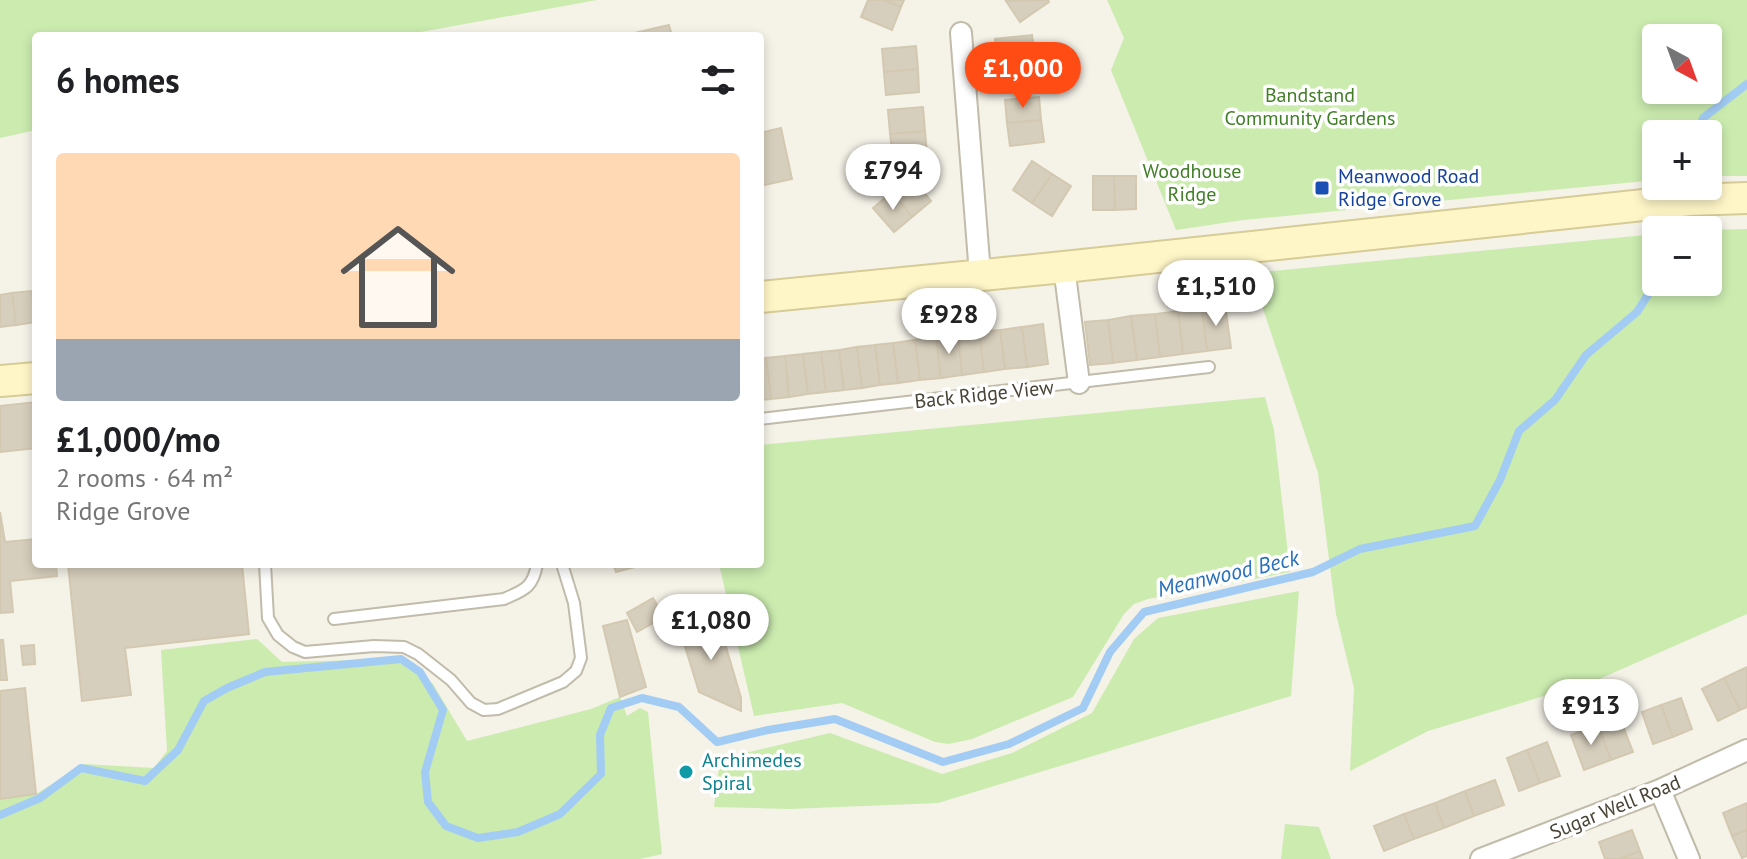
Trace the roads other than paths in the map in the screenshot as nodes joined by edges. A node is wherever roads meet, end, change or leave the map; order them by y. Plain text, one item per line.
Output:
1 (961, 33) dead end
2 (1747, 198) edge
3 (1064, 267) junction
4 (980, 274) junction
5 (764, 297) edge
6 (1209, 367) dead end
7 (32, 378) edge
8 (0, 381) edge
9 (1079, 383) junction
10 (764, 419) edge
11 (265, 568) edge
12 (536, 568) edge
13 (563, 568) edge
14 (334, 619) dead end
15 (1747, 750) edge
16 (1660, 790) junction
17 (1481, 859) edge
18 (1689, 859) edge

1 - 4 street
2 - 3 street
3 - 4 street
3 - 9 street
4 - 5 street
6 - 9 lane, Back Ridge View
7 - 8 street
9 - 10 lane, Back Ridge View
11 - 13 lane
12 - 14 lane
15 - 16 street, Sugar Well Road
16 - 17 street, Sugar Well Road
16 - 18 street

